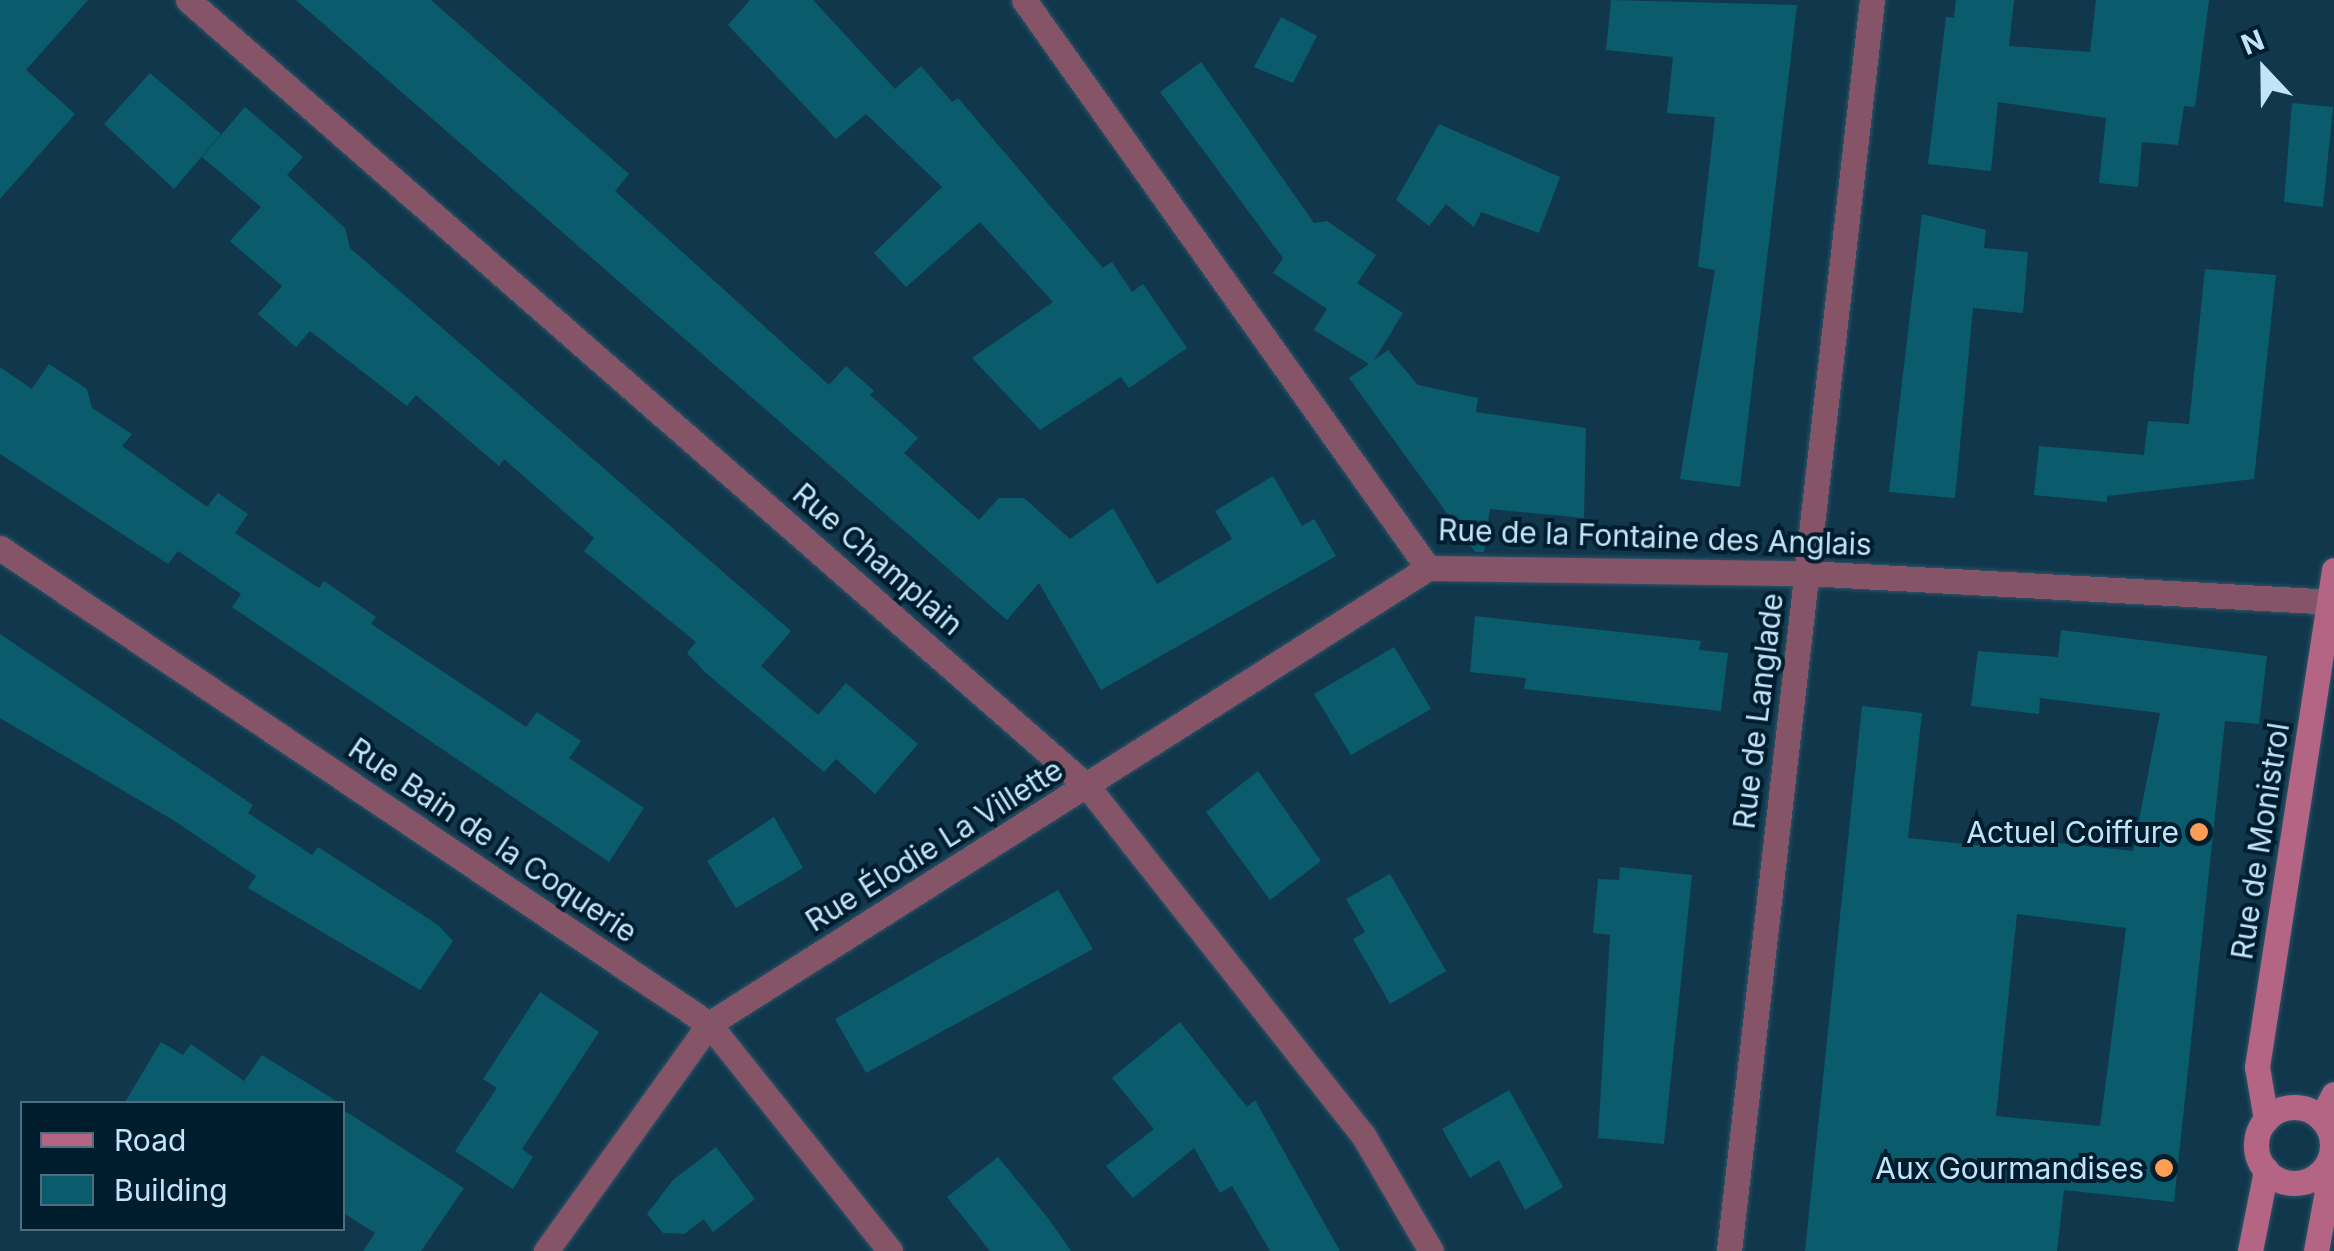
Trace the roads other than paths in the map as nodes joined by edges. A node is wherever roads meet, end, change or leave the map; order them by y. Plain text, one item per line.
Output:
1 (188, 0) edge
2 (1024, 0) edge
3 (1872, 0) edge
4 (0, 548) edge
5 (1428, 568) junction
6 (2334, 570) edge
7 (1806, 573) junction
8 (2332, 602) edge
9 (1088, 787) junction
10 (708, 1024) junction
11 (2334, 1094) edge
12 (2321, 1118) junction
13 (2266, 1120) junction
14 (2333, 1149) edge
15 (2266, 1170) junction
16 (2320, 1174) junction
17 (546, 1251) edge
18 (890, 1251) edge
19 (1432, 1251) edge
20 (1729, 1251) edge
21 (2250, 1251) edge
22 (2316, 1251) edge

1 - 9 street, Rue Champlain
2 - 5 street, Rue de la Fontaine des Anglais
3 - 7 street, Rue de Langlade
4 - 10 street, Rue Bain de la Coquerie
5 - 7 street, Rue de la Fontaine des Anglais
5 - 9 street, Rue Élodie La Villette
6 - 8 main road, Rue de Monistrol
7 - 8 street, Rue de la Fontaine des Anglais
7 - 20 street, Rue de Langlade
8 - 13 main road, Rue de Monistrol
9 - 10 street, Rue Élodie La Villette
9 - 19 street, Rue Champlain
10 - 17 street, Rue Élodie La Villette
10 - 18 street, Rue Bain de la Coquerie
11 - 12 main road
12 - 13 main road
12 - 14 main road
13 - 15 main road, Rue de Monistrol
14 - 16 main road
15 - 16 main road
15 - 21 main road, Rue de Monistrol
16 - 22 main road

